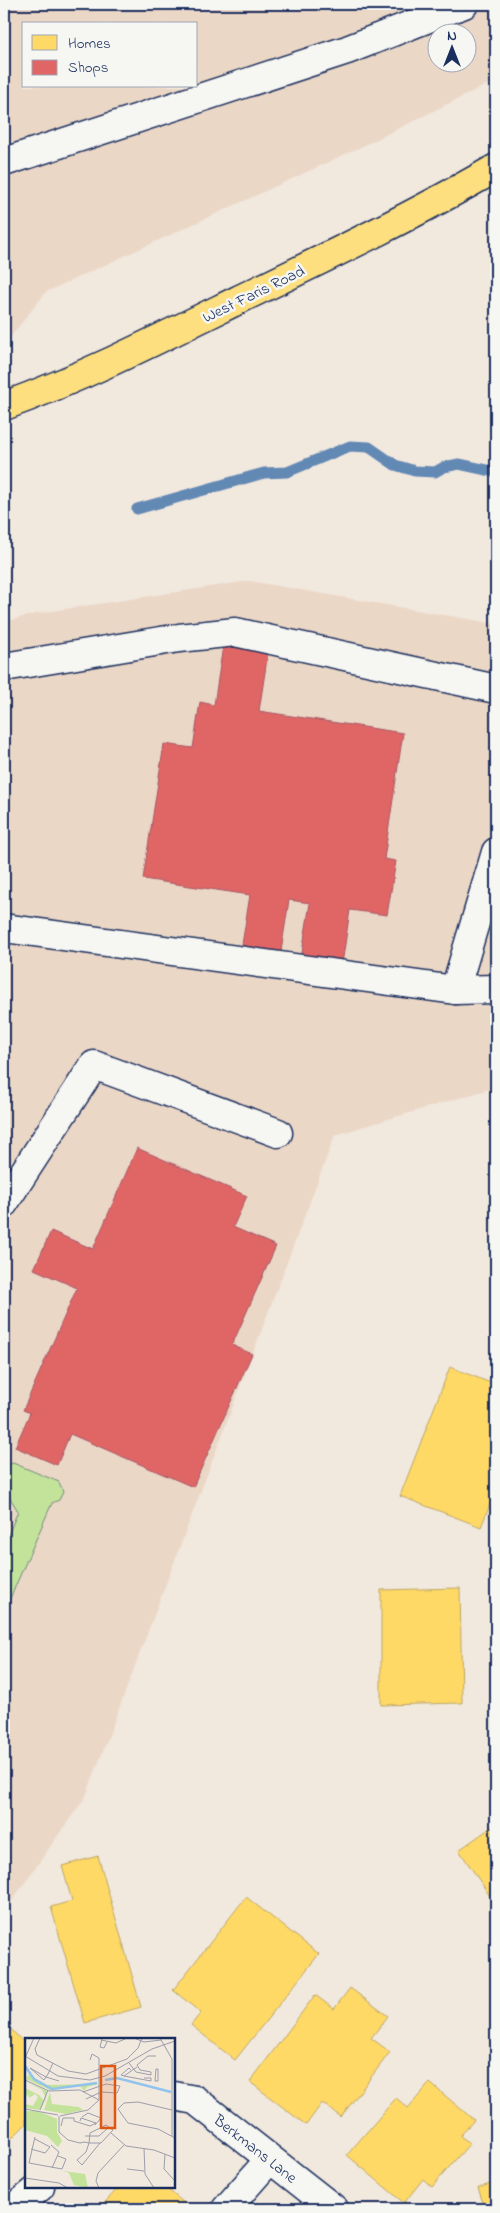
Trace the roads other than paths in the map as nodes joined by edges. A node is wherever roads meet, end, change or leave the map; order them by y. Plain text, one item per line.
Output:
1 (464, 4) edge
2 (4, 162) edge
3 (496, 168) edge
4 (4, 406) edge
5 (4, 667) edge
6 (496, 689) edge
7 (496, 852) edge
8 (4, 928) edge
9 (496, 989) edge
10 (455, 990) junction
11 (278, 1133) dead end
12 (4, 1203) edge
13 (175, 2096) edge
14 (270, 2159) junction
15 (39, 2188) edge
16 (13, 2209) edge
17 (226, 2209) edge
18 (334, 2209) edge

1 - 2 street
3 - 4 main road, West Faris Road
5 - 6 street
7 - 10 street
8 - 10 street
9 - 10 street
11 - 12 street
13 - 14 street, Berkmans Lane
14 - 17 street
14 - 18 street, Berkmans Lane
15 - 16 street

